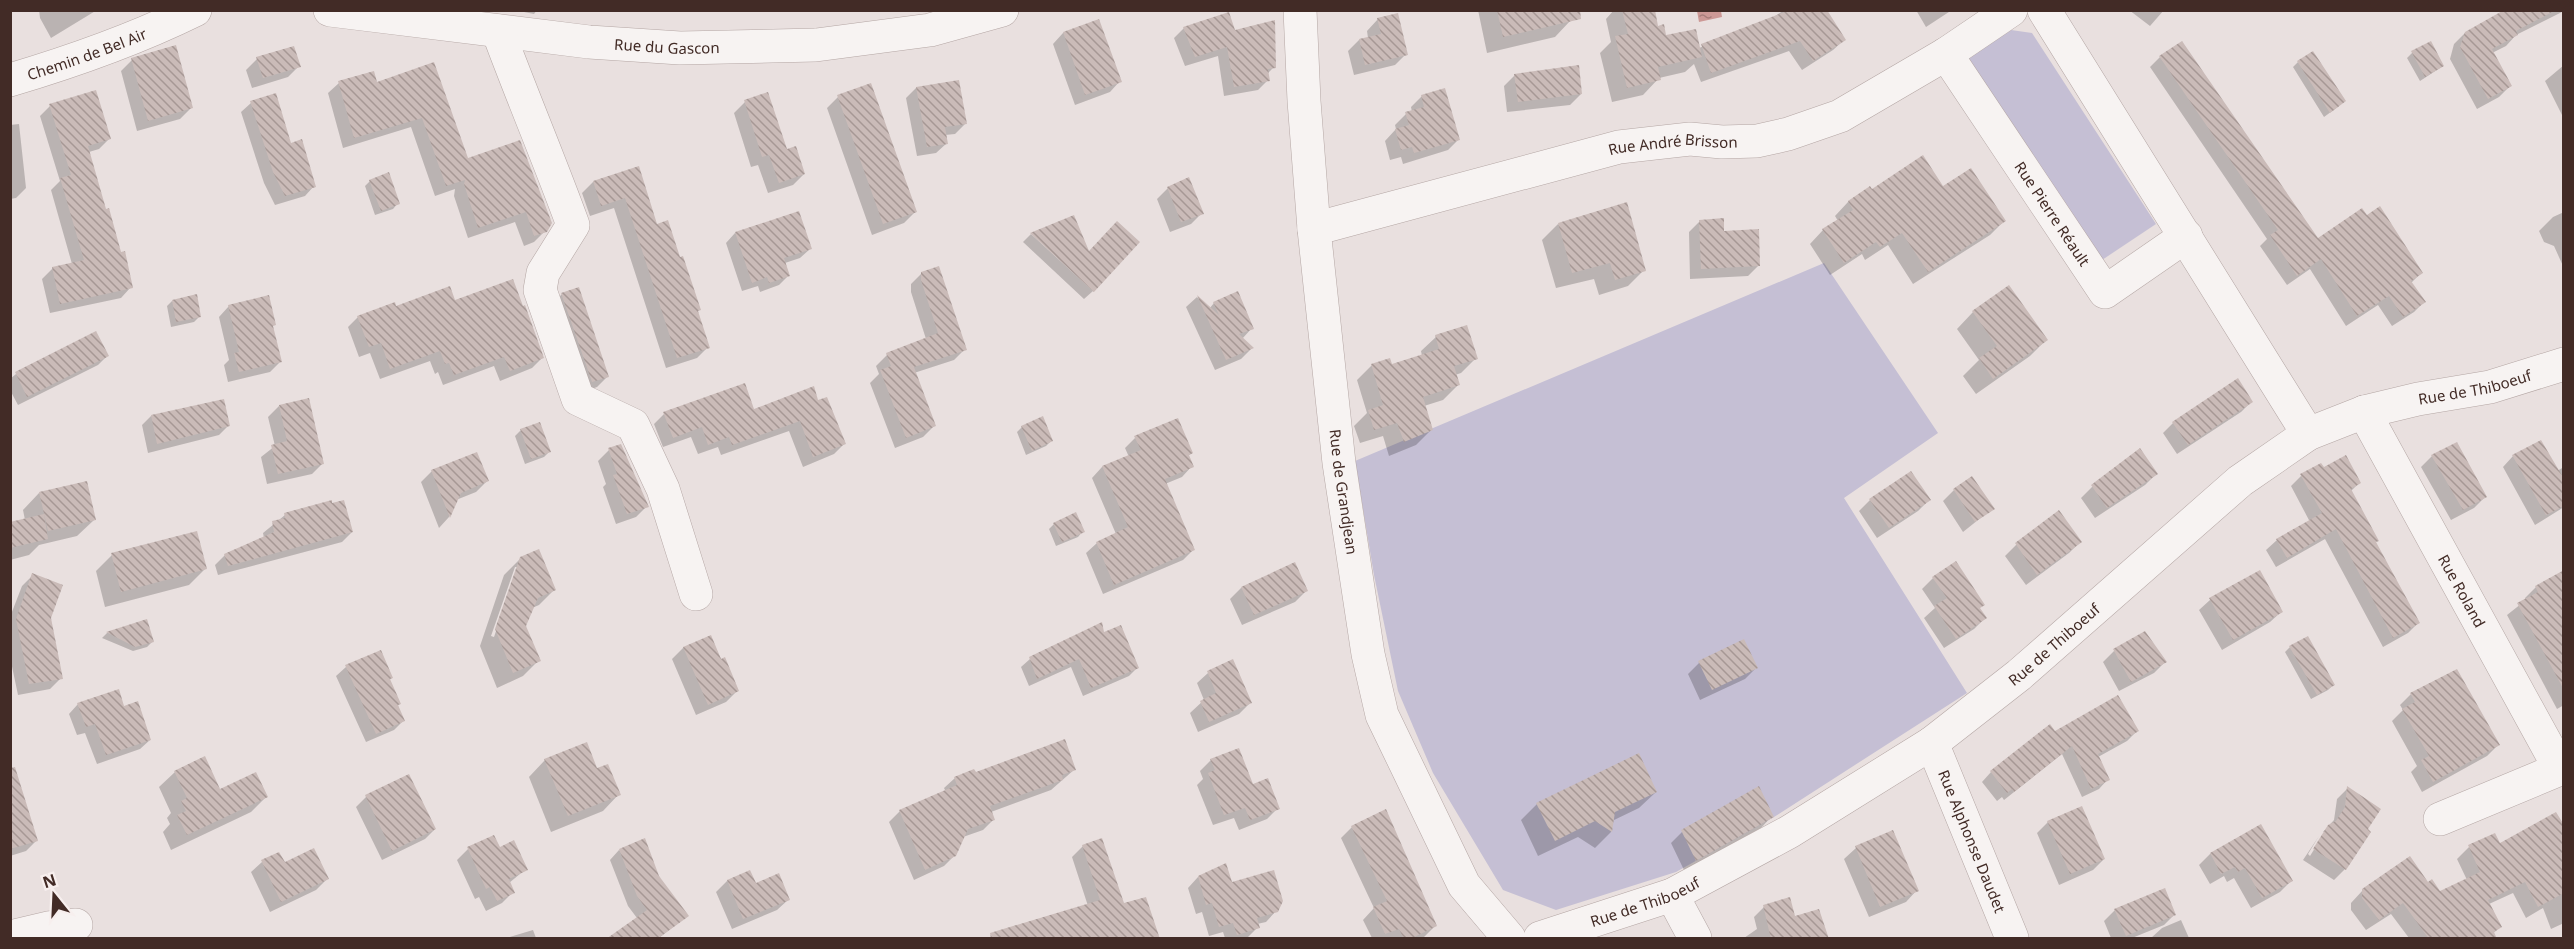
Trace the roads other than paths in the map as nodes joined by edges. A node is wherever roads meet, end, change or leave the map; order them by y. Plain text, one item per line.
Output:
1 (195, 10) edge
2 (330, 10) edge
3 (1002, 10) edge
4 (1300, 10) edge
5 (2011, 10) edge
6 (2044, 10) edge
7 (498, 31) junction
8 (1946, 54) junction
9 (10, 80) edge
10 (1314, 230) junction
11 (2186, 236) junction
12 (2564, 364) edge
13 (2364, 412) junction
14 (2308, 434) junction
15 (696, 594) dead end
16 (1932, 743) junction
17 (2562, 768) edge
18 (2440, 819) dead end
19 (1672, 895) junction
20 (76, 925) dead end
21 (10, 938) edge
22 (1509, 939) edge
23 (1540, 939) edge
24 (1695, 939) edge
25 (2012, 939) edge

1 - 9 street, Chemin de Bel Air
2 - 7 street, Rue du Gascon
3 - 7 street, Rue du Gascon
4 - 10 street, Rue de Grandjean
5 - 8 street, Rue André Brisson
6 - 11 street
7 - 15 street
8 - 10 street, Rue André Brisson
8 - 11 street, Rue Pierre Réault
10 - 22 street, Rue de Grandjean
11 - 14 street
12 - 13 street, Rue de Thiboeuf
13 - 14 street, Rue de Thiboeuf
13 - 17 street, Rue Roland
14 - 16 street, Rue de Thiboeuf
16 - 19 street, Rue de Thiboeuf
16 - 25 street, Rue Alphonse Daudet
17 - 18 street, Rue Roland
19 - 23 street, Rue de Thiboeuf
19 - 24 street
20 - 21 street

